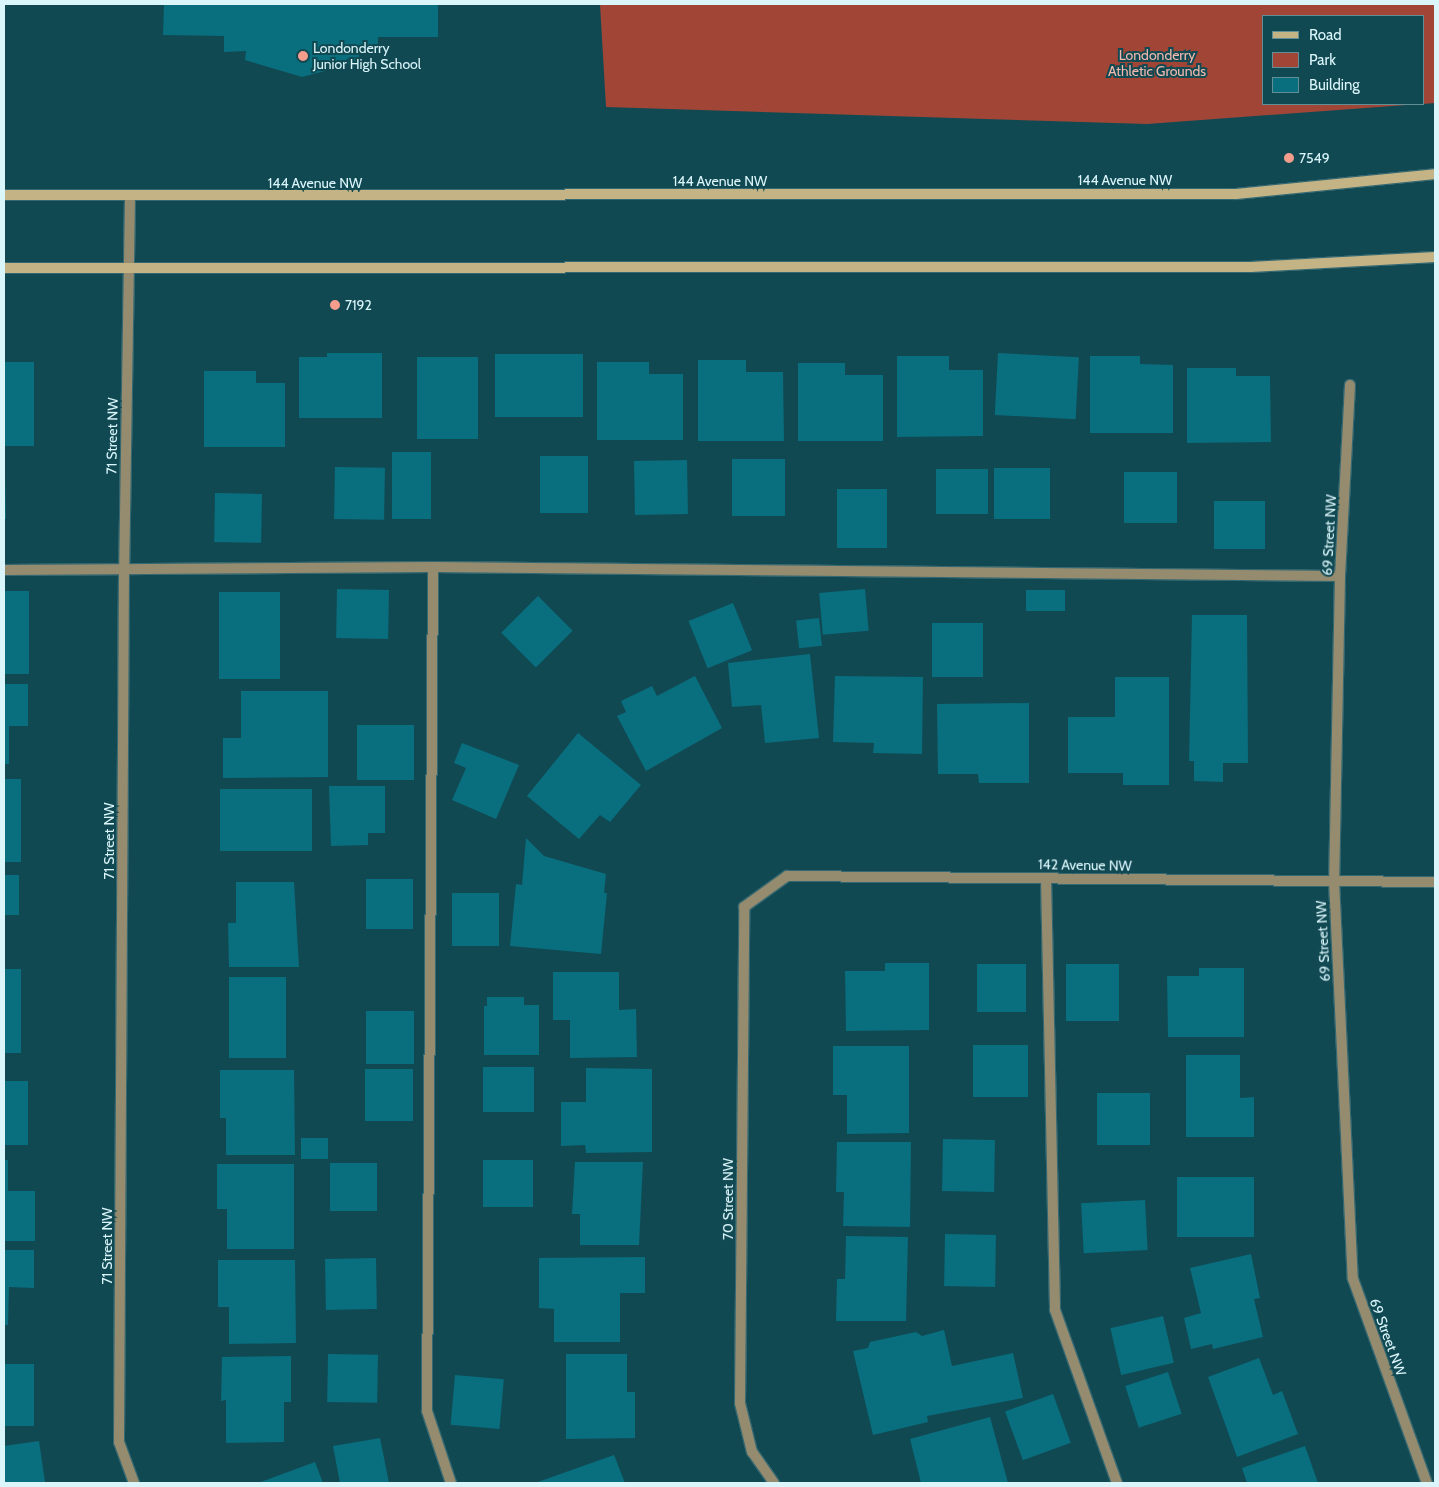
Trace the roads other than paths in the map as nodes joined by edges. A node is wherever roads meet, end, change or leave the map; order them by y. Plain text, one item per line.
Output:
1 (1435, 174) edge
2 (4, 195) edge
3 (130, 197) junction
4 (1435, 257) edge
5 (4, 268) edge
6 (129, 268) junction
7 (1350, 385) dead end
8 (433, 567) junction
9 (4, 570) edge
10 (124, 570) junction
11 (1340, 576) junction
12 (1046, 878) junction
13 (1334, 882) junction
14 (1435, 882) edge
15 (744, 907) joint
16 (134, 1483) edge
17 (452, 1483) edge
18 (774, 1483) edge
19 (1116, 1483) edge
20 (1426, 1483) edge

1 - 3 street, 144 Avenue NW
2 - 3 street, 144 Avenue NW
3 - 6 street, 71 Street NW
4 - 6 street
5 - 6 street
6 - 10 street, 71 Street NW
7 - 11 street, 69 Street NW
8 - 10 street
8 - 11 street
8 - 17 street
9 - 10 street
10 - 16 street, 71 Street NW
11 - 13 street, 69 Street NW
12 - 13 street, 142 Avenue NW
12 - 15 street, 142 Avenue NW
12 - 19 street
13 - 14 street, 142 Avenue NW
13 - 20 street, 69 Street NW
15 - 18 street, 70 Street NW

